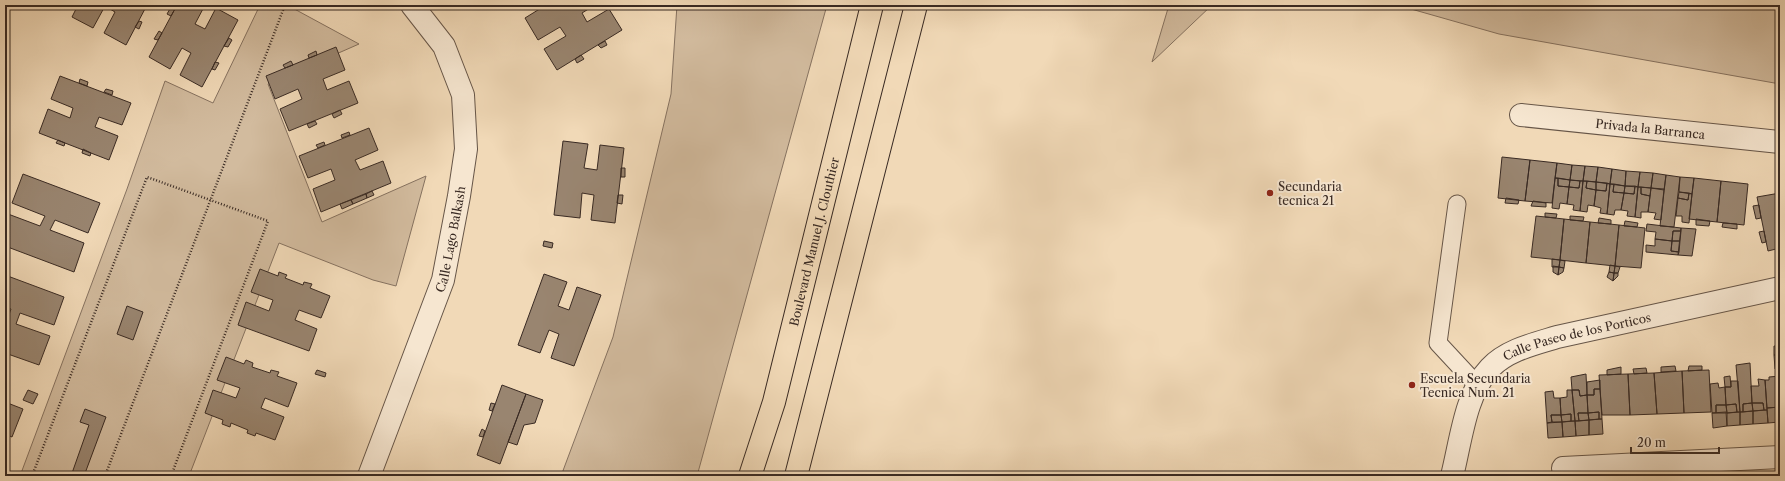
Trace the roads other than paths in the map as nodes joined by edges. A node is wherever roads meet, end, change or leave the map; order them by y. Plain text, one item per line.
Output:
1 (412, 5) edge
2 (872, 5) edge
3 (916, 5) edge
4 (1520, 115) dead end
5 (1780, 142) edge
6 (1457, 204) dead end
7 (1780, 288) edge
8 (1477, 385) junction
9 (1780, 457) edge
10 (1563, 468) dead end
11 (369, 476) edge
12 (750, 476) edge
13 (796, 476) edge
14 (1452, 476) edge

1 - 11 street, Calle Lago Balkash
2 - 12 main road, Boulevard Manuel J. Clouthier
3 - 13 main road
4 - 5 street, Privada la Barranca
6 - 8 lane
7 - 8 street, Calle Paseo de los Porticos
8 - 14 street, Calle Paseo de los Porticos
9 - 10 street

